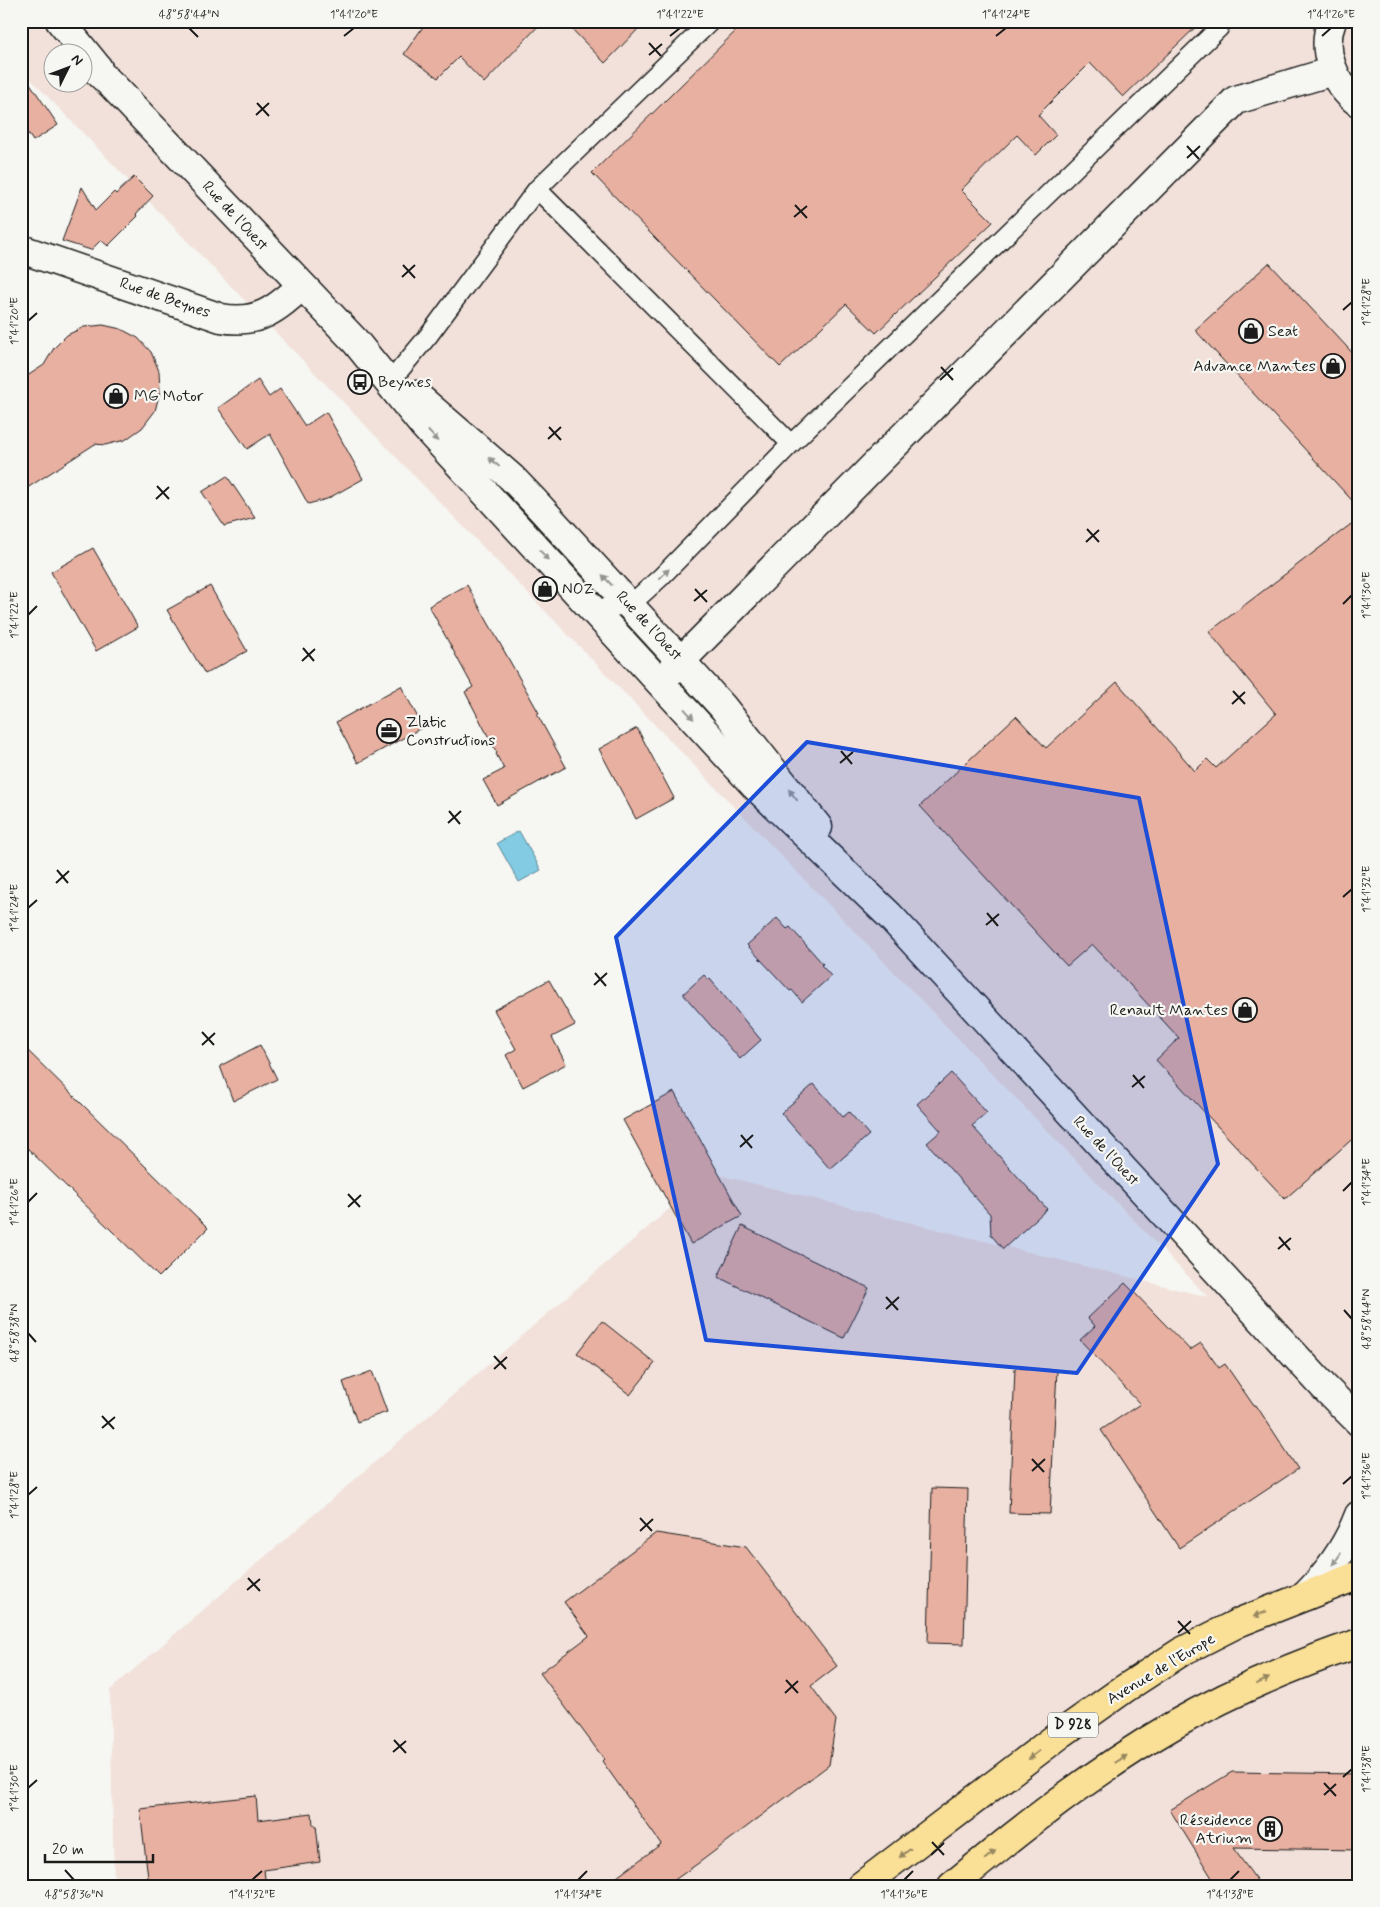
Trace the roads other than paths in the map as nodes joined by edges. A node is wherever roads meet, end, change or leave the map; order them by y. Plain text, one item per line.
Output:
1 (44, 21) edge
2 (60, 21) edge
3 (711, 21) edge
4 (1223, 21) edge
5 (1332, 21) edge
6 (66, 42) edge
7 (92, 67) edge
8 (1333, 71) junction
9 (113, 86) junction
10 (1359, 102) edge
11 (537, 189) junction
12 (21, 249) edge
13 (302, 286) junction
14 (392, 380) junction
15 (791, 444) junction
16 (630, 605) junction
17 (592, 609) junction
18 (682, 661) junction
19 (660, 682) junction
20 (889, 916) junction
21 (1324, 1387) junction
22 (1359, 1422) edge
23 (1359, 1443) edge
24 (1359, 1515) edge
25 (1359, 1575) edge
26 (1305, 1596) junction
27 (1359, 1644) edge
28 (861, 1886) edge
29 (952, 1886) edge

1 - 6 main road
2 - 9 main road
3 - 11 lane
4 - 15 lane
5 - 8 main road
7 - 9 main road
8 - 10 main road
8 - 18 main road
9 - 13 main road, Rue de l'Ouest
11 - 14 lane
11 - 15 lane
12 - 13 main road, Rue de Beynes
13 - 14 main road, Rue de l'Ouest
16 -> 14 main road, Rue de l'Ouest
14 -> 17 main road, Rue de l'Ouest
16 -> 15 lane
16 - 17 lane
16 - 18 main road, Rue de l'Ouest
17 - 19 main road, Rue de l'Ouest
18 - 19 main road
20 -> 18 main road, Rue de l'Ouest
19 -> 20 main road, Rue de l'Ouest
20 - 21 main road, Rue de l'Ouest
21 - 22 main road
21 - 23 main road
24 -> 26 main road
25 - 26 main road, Avenue de l'Europe / D 928
26 -> 28 main road, Avenue de l'Europe / D 928
29 -> 27 main road

